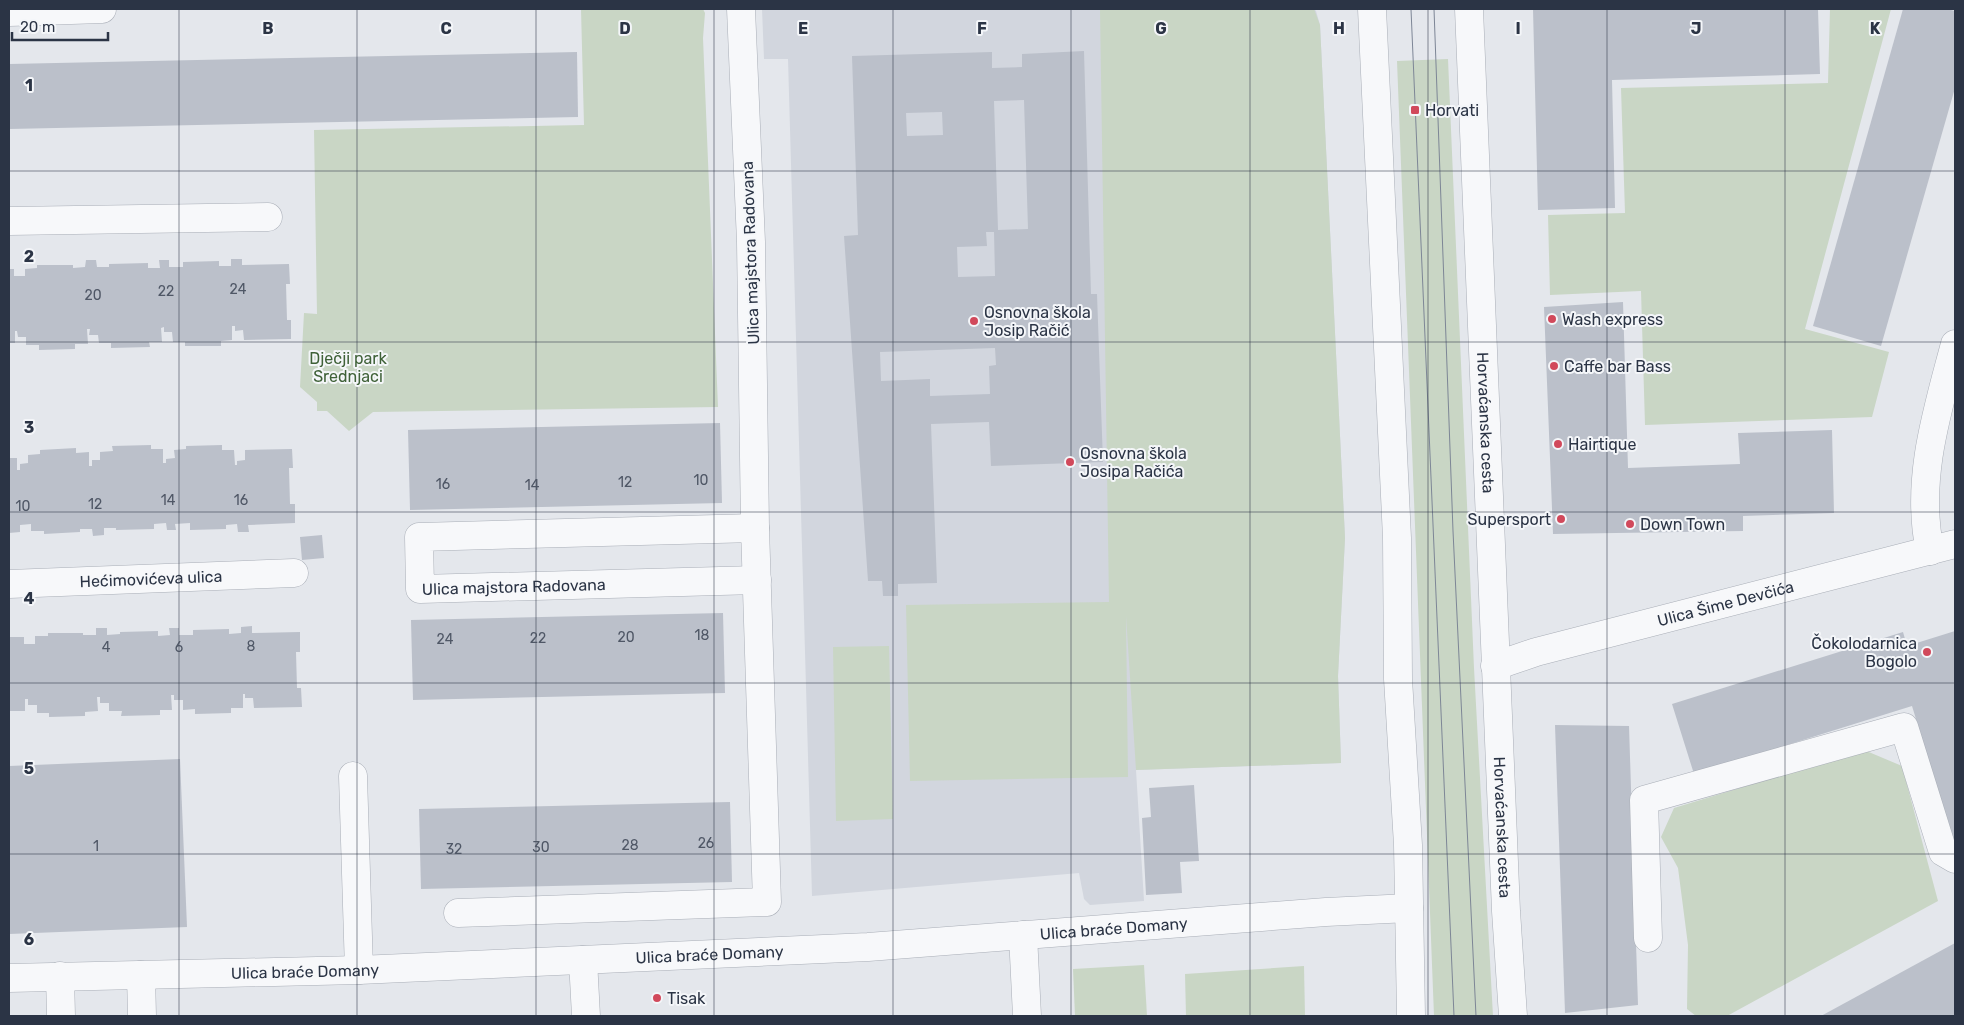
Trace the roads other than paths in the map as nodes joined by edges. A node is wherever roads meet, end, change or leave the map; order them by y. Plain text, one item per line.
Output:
1 (102, 9) edge
2 (741, 9) edge
3 (1372, 9) edge
4 (1469, 9) edge
5 (9, 12) edge
6 (268, 217) dead end
7 (9, 221) edge
8 (1955, 344) edge
9 (755, 528) junction
10 (1942, 547) edge
11 (294, 573) dead end
12 (757, 580) junction
13 (9, 584) edge
14 (1495, 666) junction
15 (353, 776) dead end
16 (1955, 859) edge
17 (1409, 908) junction
18 (458, 912) dead end
19 (1023, 935) junction
20 (1648, 938) dead end
21 (583, 960) junction
22 (359, 970) junction
23 (141, 975) junction
24 (60, 976) junction
25 (9, 978) edge
26 (61, 1016) edge
27 (142, 1016) edge
28 (586, 1016) edge
29 (1027, 1016) edge
30 (1411, 1016) edge
31 (1513, 1016) edge

1 - 5 street
2 - 9 street, Ulica majstora Radovana
3 - 17 street
4 - 14 street, Horvaćanska cesta
6 - 7 street
8 - 10 street
9 - 12 street, Ulica majstora Radovana
9 - 12 street, Ulica majstora Radovana
10 - 14 street, Ulica Šime Devčića
11 - 13 street, Hećimovićeva ulica
12 - 18 street, Ulica majstora Radovana
14 - 31 street, Horvaćanska cesta
15 - 22 street
16 - 20 street
17 - 19 street, Ulica braće Domany
17 - 30 street
19 - 21 street, Ulica braće Domany
19 - 29 street
21 - 22 street, Ulica braće Domany
21 - 28 street
22 - 23 street, Ulica braće Domany
23 - 24 street, Ulica braće Domany
23 - 27 street
24 - 25 street, Ulica braće Domany
24 - 26 street

